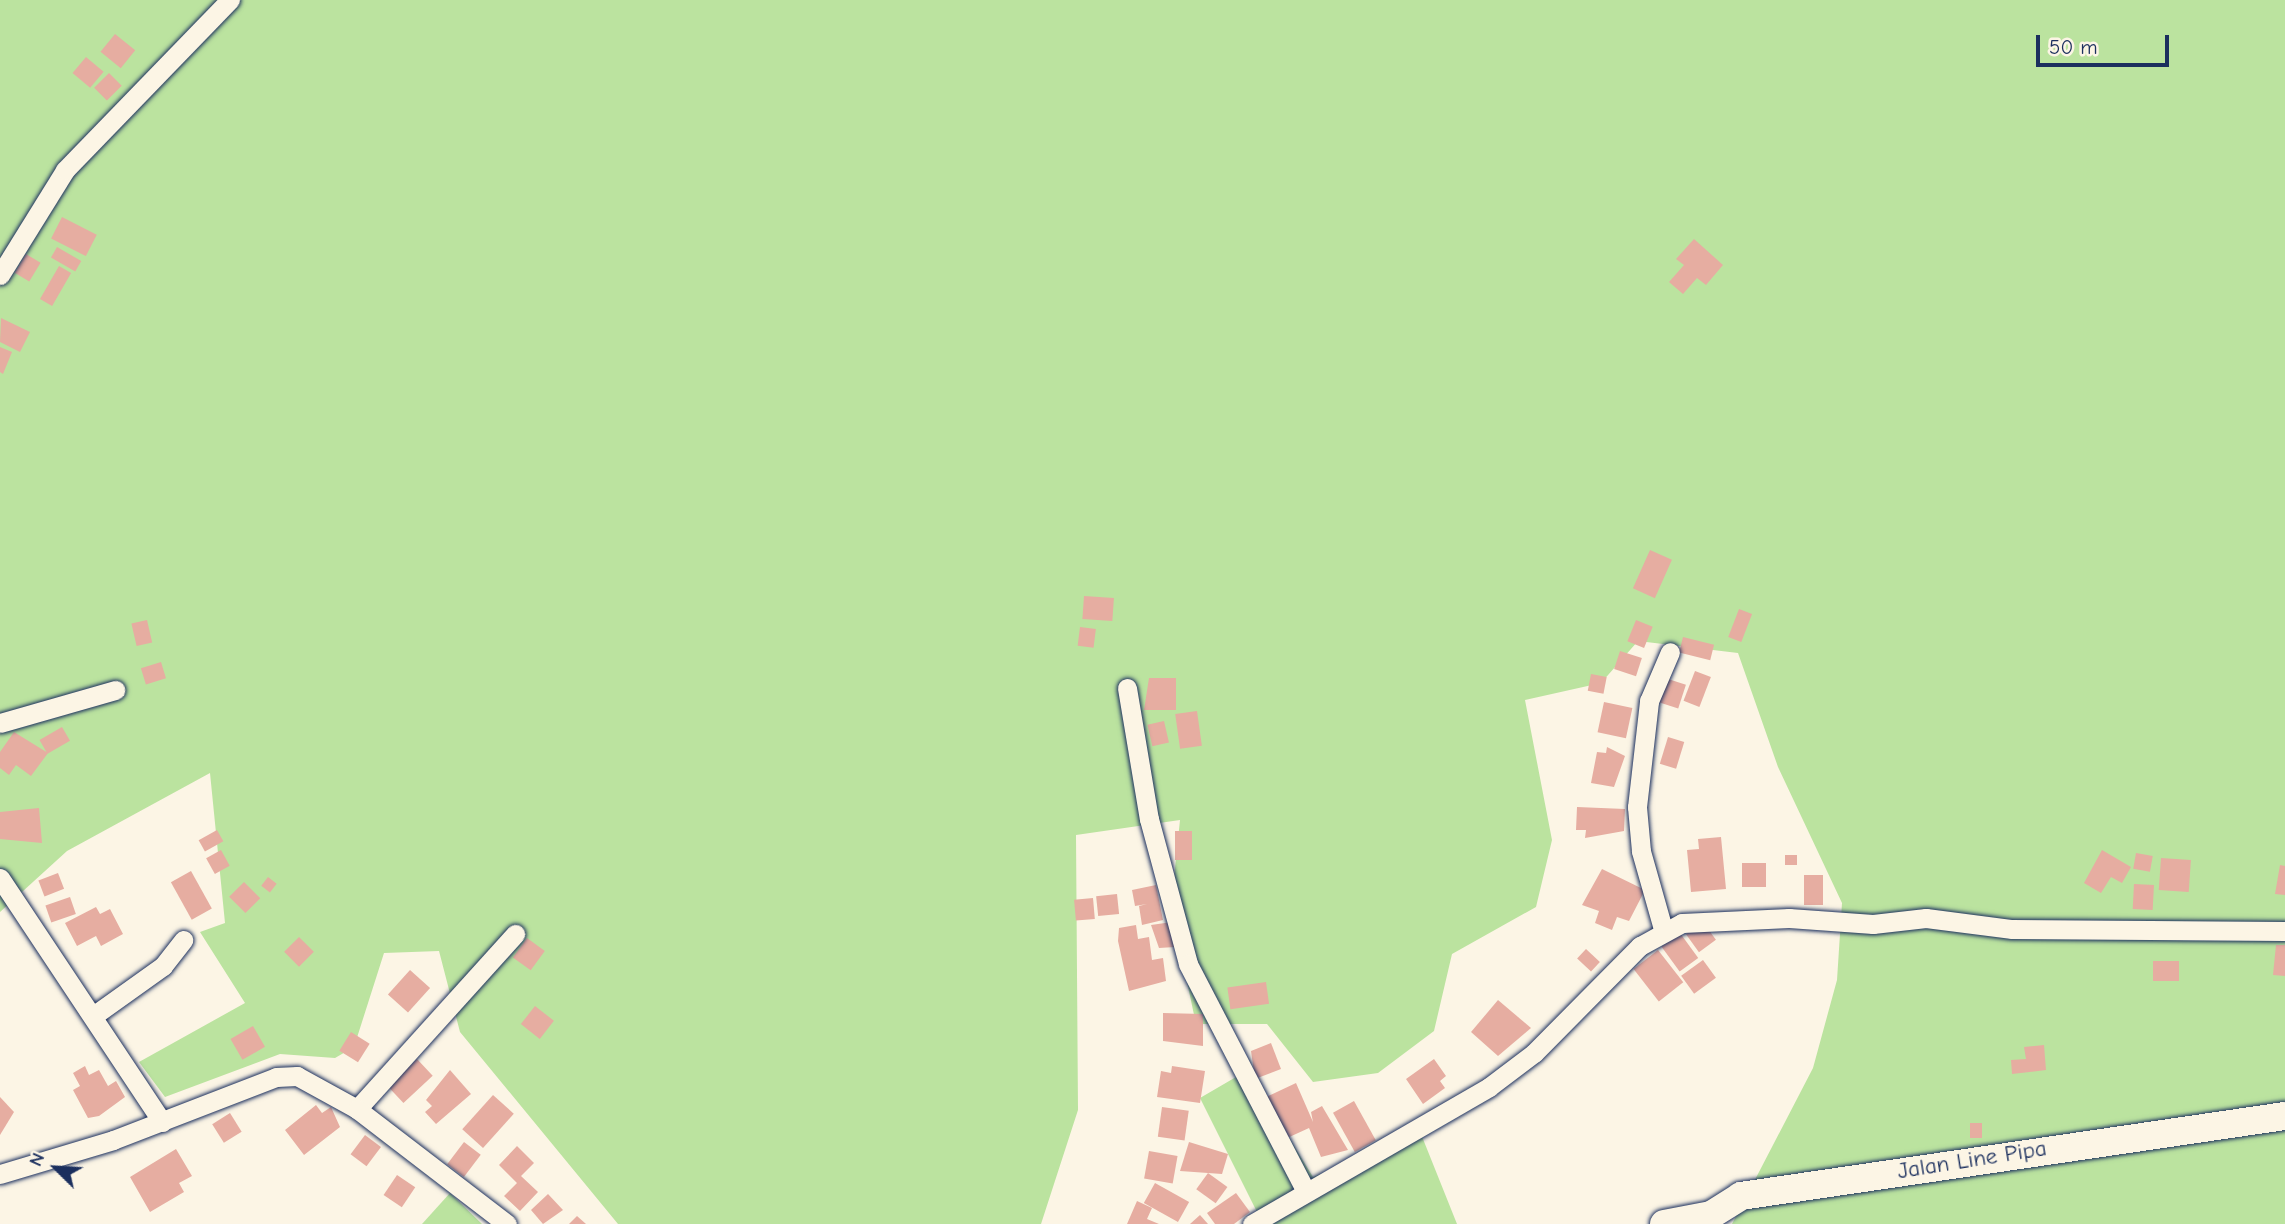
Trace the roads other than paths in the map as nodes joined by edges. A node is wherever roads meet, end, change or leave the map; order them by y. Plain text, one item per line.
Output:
1 (230, 0) edge
2 (0, 275) edge
3 (1670, 652) dead end
4 (1127, 688) dead end
5 (115, 690) dead end
6 (0, 723) edge
7 (0, 878) edge
8 (1663, 929) junction
9 (2285, 932) edge
10 (515, 934) dead end
11 (183, 940) dead end
12 (93, 1016) junction
13 (357, 1110) junction
14 (2285, 1116) edge
15 (162, 1122) junction
16 (0, 1174) edge
17 (1305, 1190) junction
18 (1712, 1219) edge
19 (507, 1224) edge
20 (1252, 1224) edge
21 (1664, 1224) edge

1 - 2 street
3 - 8 street
4 - 17 street
5 - 6 street
7 - 12 street
8 - 9 street
8 - 17 street
10 - 13 street
11 - 12 street
12 - 15 street
13 - 15 street
13 - 19 street
14 - 18 main road, Jalan Line Pipa
15 - 16 street
17 - 20 street
18 - 21 main road, Jalan Line Pipa

